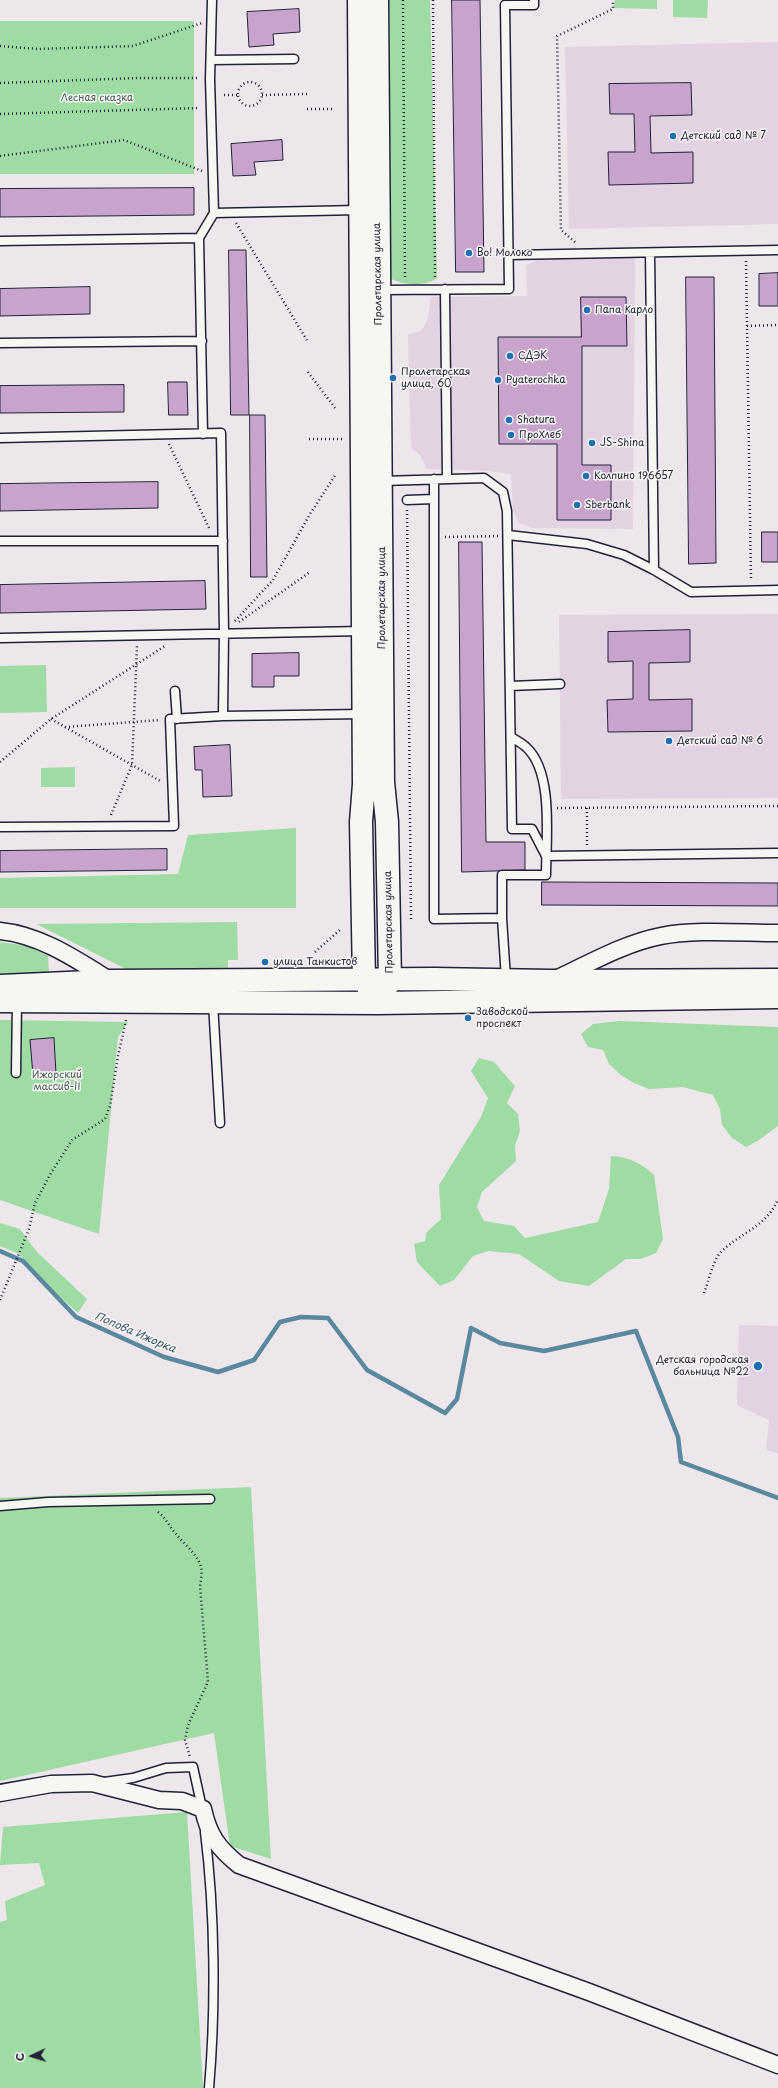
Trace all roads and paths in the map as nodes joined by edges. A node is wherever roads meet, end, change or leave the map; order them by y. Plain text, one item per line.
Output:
1 (212, 0) edge
2 (359, 0) edge
3 (377, 0) edge
4 (403, 0) edge
5 (433, 0) edge
6 (534, 0) edge
7 (613, 0) edge
8 (212, 19) junction
9 (0, 46) edge
10 (294, 59) dead end
11 (211, 60) junction
12 (210, 78) junction
13 (0, 83) edge
14 (307, 94) dead end
15 (224, 95) junction
16 (238, 95) junction
17 (262, 95) junction
18 (211, 108) junction
19 (307, 109) dead end
20 (332, 109) dead end
21 (0, 114) edge
22 (0, 156) edge
23 (213, 175) junction
24 (361, 210) junction
25 (229, 212) junction
26 (214, 213) junction
27 (199, 238) junction
28 (0, 241) edge
29 (778, 250) edge
30 (746, 251) junction
31 (650, 253) junction
32 (588, 254) junction
33 (509, 255) junction
34 (435, 289) junction
35 (445, 289) junction
36 (370, 290) junction
37 (405, 290) junction
38 (778, 325) edge
39 (747, 326) junction
40 (202, 341) junction
41 (308, 342) dead end
42 (0, 343) edge
43 (308, 372) dead end
44 (335, 408) dead end
45 (203, 434) junction
46 (164, 435) junction
47 (0, 438) edge
48 (348, 438) dead end
49 (309, 439) dead end
50 (336, 474) dead end
51 (434, 479) junction
52 (447, 479) junction
53 (372, 481) junction
54 (434, 499) junction
55 (406, 500) joint
56 (508, 536) junction
57 (434, 537) junction
58 (219, 540) junction
59 (0, 541) edge
60 (654, 570) junction
61 (310, 572) dead end
62 (778, 590) edge
63 (751, 591) junction
64 (364, 631) junction
65 (224, 633) junction
66 (184, 634) junction
67 (137, 635) junction
68 (0, 638) edge
69 (136, 664) junction
70 (560, 684) dead end
71 (510, 686) junction
72 (175, 691) dead end
73 (364, 714) junction
74 (223, 716) junction
75 (50, 719) junction
76 (174, 719) junction
77 (135, 722) junction
78 (64, 727) junction
79 (511, 737) junction
80 (0, 762) edge
81 (132, 765) junction
82 (172, 788) junction
83 (778, 806) edge
84 (546, 808) junction
85 (587, 808) junction
86 (106, 826) junction
87 (0, 827) edge
88 (778, 853) edge
89 (588, 855) junction
90 (546, 856) junction
91 (502, 918) junction
92 (411, 919) dead end
93 (341, 929) dead end
94 (0, 931) edge
95 (778, 933) edge
96 (315, 952) dead end
97 (364, 980) junction
98 (390, 980) junction
99 (506, 980) junction
100 (778, 980) edge
101 (111, 981) junction
102 (551, 981) junction
103 (0, 986) edge
104 (778, 997) edge
105 (9, 1001) edge
106 (213, 1002) junction
107 (378, 1003) junction
108 (127, 1014) dead end
109 (16, 1073) dead end
110 (220, 1123) dead end
111 (778, 1199) edge
112 (704, 1294) dead end
113 (0, 1300) edge
114 (210, 1499) dead end
115 (146, 1501) junction
116 (0, 1506) edge
117 (193, 1767) junction
118 (92, 1783) junction
119 (0, 1793) edge
120 (202, 1809) junction
121 (778, 2065) edge
122 (209, 2088) edge

1 - 8 lane
2 - 24 main road, Пролетарская улица
3 - 36 main road, Пролетарская улица
4 - 37 path
5 - 34 path
6 - 33 lane
7 - 32 path
8 - 9 path
8 - 11 lane
10 - 11 lane
11 - 12 lane
12 - 13 path
12 - 15 path
12 - 18 lane
14 - 17 path
15 - 16 path
15 - 18 path
16 - 17 path
16 - 17 path
18 - 21 path
18 - 23 lane
19 - 20 path
22 - 23 path
23 - 26 lane
24 - 25 lane
24 - 36 main road, Пролетарская улица
25 - 26 lane
25 - 41 path
26 - 27 lane
27 - 28 lane
27 - 40 lane
29 - 30 lane
30 - 31 lane
30 - 39 path
31 - 32 lane
31 - 60 lane
32 - 33 lane
33 - 35 lane
34 - 35 lane
34 - 37 lane
35 - 52 lane
36 - 37 lane
36 - 53 main road, Пролетарская улица
38 - 39 path
39 - 63 path
40 - 42 lane
40 - 45 lane
43 - 44 path
45 - 46 lane
45 - 58 lane
46 - 47 lane
46 - 58 path
48 - 49 path
50 - 65 path
51 - 52 lane
51 - 53 lane
51 - 54 lane
52 - 56 lane
53 - 64 main road, Пролетарская улица
53 - 98 main road, Пролетарская улица
54 - 55 lane
54 - 57 lane
55 - 92 path
56 - 57 path
56 - 60 lane
56 - 71 lane
57 - 91 lane
58 - 59 lane
58 - 65 lane
60 - 63 lane
61 - 65 path
62 - 63 lane
64 - 65 lane
64 - 73 main road, Пролетарская улица
65 - 66 lane
65 - 74 lane
66 - 67 lane
66 - 69 path
67 - 68 lane
67 - 69 path
69 - 75 path
69 - 77 path
70 - 71 lane
71 - 79 lane
72 - 76 lane
73 - 74 lane
73 - 97 main road, Пролетарская улица
74 - 76 lane
75 - 78 path
75 - 80 path
76 - 77 path
76 - 82 lane
77 - 78 path
77 - 81 path
78 - 81 path
79 - 84 lane
79 - 90 lane
81 - 82 path
81 - 86 path
82 - 86 lane
83 - 85 path
84 - 85 path
84 - 90 lane
85 - 89 path
86 - 87 lane
88 - 89 lane
89 - 90 lane
90 - 91 lane
91 - 99 lane
93 - 96 path
94 - 101 street
95 - 102 street
97 - 98 main road
97 - 101 main road
97 - 107 main road
98 - 99 main road
98 - 107 main road, Пролетарская улица
99 - 102 main road
100 - 102 main road
101 - 103 main road
104 - 107 main road
105 - 106 main road
105 - 109 lane
106 - 107 main road
106 - 110 lane
108 - 113 path
111 - 112 path
114 - 115 lane
115 - 116 lane
115 - 117 path
117 - 118 lane
117 - 120 lane
118 - 119 street
118 - 120 street
120 - 121 street
120 - 122 lane

